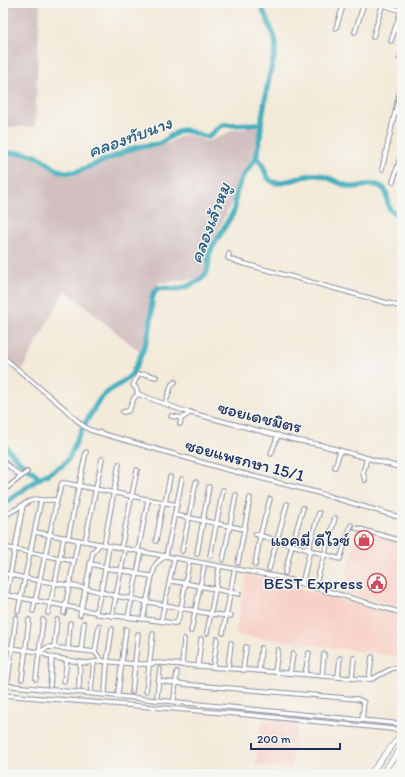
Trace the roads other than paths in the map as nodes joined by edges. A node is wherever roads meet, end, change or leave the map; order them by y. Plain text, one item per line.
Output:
1 (344, 3) edge
2 (364, 3) edge
3 (377, 3) edge
4 (383, 4) edge
5 (402, 10) edge
6 (336, 28) dead end
7 (354, 32) dead end
8 (373, 37) dead end
9 (391, 41) dead end
10 (402, 51) edge
11 (402, 59) edge
12 (402, 82) edge
13 (402, 151) edge
14 (382, 169) dead end
15 (393, 182) dead end
16 (229, 254) dead end
17 (402, 307) edge
18 (3, 358) edge
19 (156, 377) dead end
20 (175, 382) dead end
21 (138, 394) junction
22 (165, 404) junction
23 (123, 412) dead end
24 (191, 412) junction
25 (171, 416) dead end
26 (182, 418) junction
27 (180, 424) dead end
28 (278, 435) junction
29 (340, 451) junction
30 (86, 452) dead end
31 (272, 454) dead end
32 (367, 458) junction
33 (102, 459) dead end
34 (3, 461) edge
35 (119, 464) dead end
36 (335, 467) dead end
37 (402, 468) edge
38 (137, 470) dead end
39 (27, 472) dead end
40 (21, 477) junction
41 (170, 477) dead end
42 (182, 479) dead end
43 (365, 480) dead end
44 (196, 482) dead end
45 (3, 484) edge
46 (79, 486) junction
47 (209, 487) dead end
48 (7, 488) junction
49 (96, 489) junction
50 (223, 490) dead end
51 (3, 491) edge
52 (113, 492) junction
53 (236, 495) dead end
54 (131, 496) junction
55 (250, 498) dead end
56 (270, 499) dead end
57 (41, 500) junction
58 (57, 500) junction
59 (148, 500) junction
60 (164, 503) junction
61 (287, 504) dead end
62 (24, 505) junction
63 (177, 505) junction
64 (303, 508) dead end
65 (319, 513) dead end
66 (175, 515) junction
67 (189, 518) junction
68 (335, 518) dead end
69 (402, 518) edge
70 (203, 521) junction
71 (216, 523) junction
72 (351, 525) dead end
73 (3, 526) edge
74 (230, 526) junction
75 (356, 528) dead end
76 (244, 529) junction
77 (35, 532) junction
78 (49, 534) junction
79 (255, 534) dead end
80 (260, 536) junction
81 (66, 538) junction
82 (78, 540) junction
83 (277, 540) junction
84 (85, 541) junction
85 (156, 541) dead end
86 (402, 541) edge
87 (102, 544) junction
88 (292, 545) junction
89 (3, 547) edge
90 (109, 547) dead end
91 (121, 548) junction
92 (15, 550) junction
93 (125, 550) dead end
94 (309, 550) junction
95 (139, 552) junction
96 (182, 552) dead end
97 (30, 553) junction
98 (197, 554) dead end
99 (324, 554) junction
100 (45, 556) junction
101 (166, 556) junction
102 (210, 556) dead end
103 (60, 558) junction
104 (174, 560) dead end
105 (223, 560) dead end
106 (74, 561) junction
107 (238, 563) dead end
108 (90, 564) junction
109 (188, 564) dead end
110 (255, 565) dead end
111 (204, 566) dead end
112 (105, 567) junction
113 (219, 569) dead end
114 (269, 569) dead end
115 (121, 570) junction
116 (234, 572) dead end
117 (3, 573) edge
118 (137, 573) junction
119 (285, 573) dead end
120 (11, 575) junction
121 (152, 576) junction
122 (25, 578) junction
123 (40, 580) junction
124 (317, 580) dead end
125 (170, 581) junction
126 (185, 582) junction
127 (55, 583) junction
128 (302, 584) junction
129 (70, 586) junction
130 (200, 586) junction
131 (86, 588) junction
132 (215, 589) junction
133 (101, 592) junction
134 (230, 592) junction
135 (239, 594) dead end
136 (5, 595) edge
137 (116, 596) junction
138 (21, 598) junction
139 (132, 599) junction
140 (35, 601) junction
141 (148, 601) junction
142 (50, 604) junction
143 (165, 605) junction
144 (66, 606) junction
145 (4, 608) dead end
146 (181, 608) junction
147 (18, 611) dead end
148 (33, 611) dead end
149 (81, 611) junction
150 (196, 611) junction
151 (96, 612) junction
152 (48, 613) dead end
153 (402, 613) edge
154 (64, 614) dead end
155 (211, 614) junction
156 (226, 615) junction
157 (112, 616) junction
158 (231, 616) dead end
159 (16, 617) dead end
160 (128, 617) junction
161 (143, 619) junction
162 (29, 620) dead end
163 (43, 620) dead end
164 (57, 620) dead end
165 (161, 621) junction
166 (70, 623) dead end
167 (84, 623) dead end
168 (99, 626) dead end
169 (112, 629) dead end
170 (126, 630) dead end
171 (191, 631) dead end
172 (207, 633) dead end
173 (223, 633) dead end
174 (138, 634) dead end
175 (153, 634) dead end
176 (184, 639) dead end
177 (200, 639) dead end
178 (217, 639) dead end
179 (231, 643) dead end
180 (3, 647) edge
181 (54, 647) junction
182 (246, 647) dead end
183 (12, 648) junction
184 (261, 648) dead end
185 (68, 649) junction
186 (25, 650) junction
187 (81, 650) junction
188 (278, 650) dead end
189 (40, 652) junction
190 (95, 652) junction
191 (309, 653) dead end
192 (293, 654) dead end
193 (324, 654) dead end
194 (372, 657) dead end
195 (52, 658) junction
196 (340, 658) dead end
197 (354, 658) dead end
198 (67, 660) junction
199 (102, 661) junction
200 (80, 662) junction
201 (94, 662) junction
202 (107, 662) junction
203 (122, 663) junction
204 (135, 664) junction
205 (150, 664) junction
206 (182, 665) junction
207 (198, 666) junction
208 (213, 667) junction
209 (228, 668) junction
210 (402, 668) edge
211 (160, 669) dead end
212 (243, 670) junction
213 (259, 671) junction
214 (177, 672) dead end
215 (275, 672) junction
216 (290, 673) junction
217 (305, 674) junction
218 (322, 676) junction
219 (338, 677) junction
220 (352, 678) junction
221 (8, 679) dead end
222 (22, 679) dead end
223 (369, 679) junction
224 (36, 680) dead end
225 (64, 681) dead end
226 (158, 681) junction
227 (176, 683) junction
228 (3, 685) edge
229 (50, 686) dead end
230 (78, 688) dead end
231 (91, 690) dead end
232 (146, 691) dead end
233 (105, 692) dead end
234 (132, 692) dead end
235 (118, 693) dead end
236 (3, 695) edge
237 (157, 696) dead end
238 (174, 699) dead end
239 (362, 720) junction
240 (402, 724) edge
241 (402, 731) edge
242 (402, 747) edge
243 (377, 765) junction
244 (383, 772) edge
245 (370, 774) edge

1 - 6 street
2 - 7 street
3 - 4 street
4 - 5 street
4 - 8 street
5 - 9 street
10 - 11 street
12 - 14 street
13 - 15 street
16 - 17 street
18 - 69 street, ซอยแพรกษา 15/1
19 - 21 street
20 - 22 street
21 - 22 street, ซอยเดชมิตร
21 - 23 street
22 - 24 street, ซอยเดชมิตร
24 - 26 street
24 - 28 street, ซอยเดชมิตร
25 - 26 street
26 - 27 street
28 - 29 street, ซอยเดชมิตร
28 - 31 street
29 - 32 street, ซอยเดชมิตร
29 - 36 street
30 - 46 street
32 - 37 street, ซอยเดชมิตร
32 - 43 street
33 - 49 street
34 - 40 street
35 - 52 street
38 - 54 street
39 - 40 street
40 - 48 street
41 - 60 street
42 - 63 street
44 - 67 street
45 - 48 street
46 - 49 street
46 - 58 street
46 - 81 street
47 - 70 street
48 - 51 street
49 - 52 street
49 - 84 street
50 - 71 street
52 - 54 street
52 - 87 street
53 - 74 street
54 - 59 street
54 - 91 street
55 - 76 street
56 - 80 street
57 - 58 street
57 - 62 street
57 - 77 street
58 - 78 street
59 - 60 street
59 - 95 street
60 - 63 street
60 - 85 street
61 - 83 street
62 - 73 street
62 - 92 street
63 - 66 street
64 - 88 street
65 - 94 street
66 - 67 street
66 - 101 street
67 - 70 street
67 - 96 street
68 - 99 street
70 - 71 street
70 - 98 street
71 - 74 street
71 - 102 street
72 - 99 street
74 - 76 street
74 - 105 street
75 - 86 street
76 - 107 street
77 - 78 street
77 - 97 street
78 - 81 street
78 - 100 street
79 - 80 street
80 - 83 street
80 - 110 street
81 - 82 street
81 - 103 street
82 - 84 street
82 - 106 street
83 - 88 street
83 - 114 street
84 - 87 street
87 - 91 street
87 - 108 street
88 - 94 street
88 - 119 street
89 - 92 street
90 - 112 street
91 - 95 street
92 - 97 street
92 - 120 street
93 - 115 street
94 - 99 street
94 - 128 street
95 - 101 street
95 - 118 street
97 - 100 street
97 - 122 street
99 - 124 street
100 - 103 street
100 - 123 street
101 - 121 street
101 - 128 street
103 - 106 street
103 - 127 street
104 - 125 street
106 - 129 street
108 - 112 street
108 - 131 street
109 - 126 street
111 - 130 street
112 - 115 street
112 - 133 street
113 - 132 street
115 - 118 street
115 - 137 street
116 - 134 street
117 - 120 street
118 - 121 street
118 - 139 street
120 - 122 street
120 - 136 street
121 - 141 street
122 - 123 street
122 - 138 street
123 - 127 street
123 - 140 street
125 - 126 street
125 - 143 street
126 - 130 street
126 - 146 street
127 - 129 street
127 - 142 street
128 - 153 street
129 - 131 street
129 - 144 street
130 - 132 street
130 - 150 street
131 - 133 street
131 - 149 street
132 - 134 street
132 - 155 street
133 - 137 street
133 - 151 street
134 - 135 street
134 - 156 street
136 - 138 street
136 - 145 street
137 - 139 street
137 - 157 street
138 - 140 street
138 - 147 street
139 - 141 street
139 - 160 street
140 - 142 street
140 - 148 street
141 - 143 street
141 - 161 street
142 - 144 street
142 - 152 street
143 - 146 street
143 - 165 street
144 - 149 street
144 - 154 street
146 - 150 street
146 - 165 street
149 - 151 street
150 - 155 street
150 - 171 street
151 - 157 street
155 - 156 street
155 - 172 street
156 - 158 street
156 - 173 street
157 - 160 street
159 - 183 street
160 - 161 street
161 - 165 street
162 - 186 street
163 - 189 street
164 - 181 street
166 - 185 street
167 - 187 street
168 - 190 street
169 - 202 street
170 - 203 street
174 - 204 street
175 - 205 street
176 - 206 street
177 - 207 street
178 - 208 street
179 - 209 street
180 - 183 street
181 - 185 street
181 - 189 street
182 - 212 street
183 - 186 street
183 - 221 street
184 - 213 street
185 - 187 street
186 - 189 street
186 - 222 street
187 - 190 street
188 - 215 street
189 - 195 street
189 - 224 street
190 - 199 street
191 - 217 street
192 - 216 street
193 - 218 street
194 - 223 street
195 - 198 street
195 - 229 street
196 - 219 street
197 - 220 street
198 - 200 street
198 - 225 street
199 - 201 street
199 - 202 street
200 - 201 street
200 - 230 street
201 - 231 street
202 - 203 street
202 - 233 street
203 - 204 street
203 - 235 street
204 - 205 street
204 - 234 street
205 - 206 street
205 - 232 street
206 - 207 street
207 - 208 street
208 - 209 street
209 - 212 street
210 - 223 street
211 - 226 street
212 - 213 street
213 - 215 street
214 - 227 street
215 - 216 street
216 - 217 street
217 - 218 street
218 - 219 street
219 - 220 street
220 - 223 street
226 - 227 street
226 - 237 street
227 - 238 street
227 - 239 street
228 - 239 street
236 - 241 street
239 - 240 street
241 - 243 main road
242 - 244 main road
243 - 244 main road
243 - 245 main road

